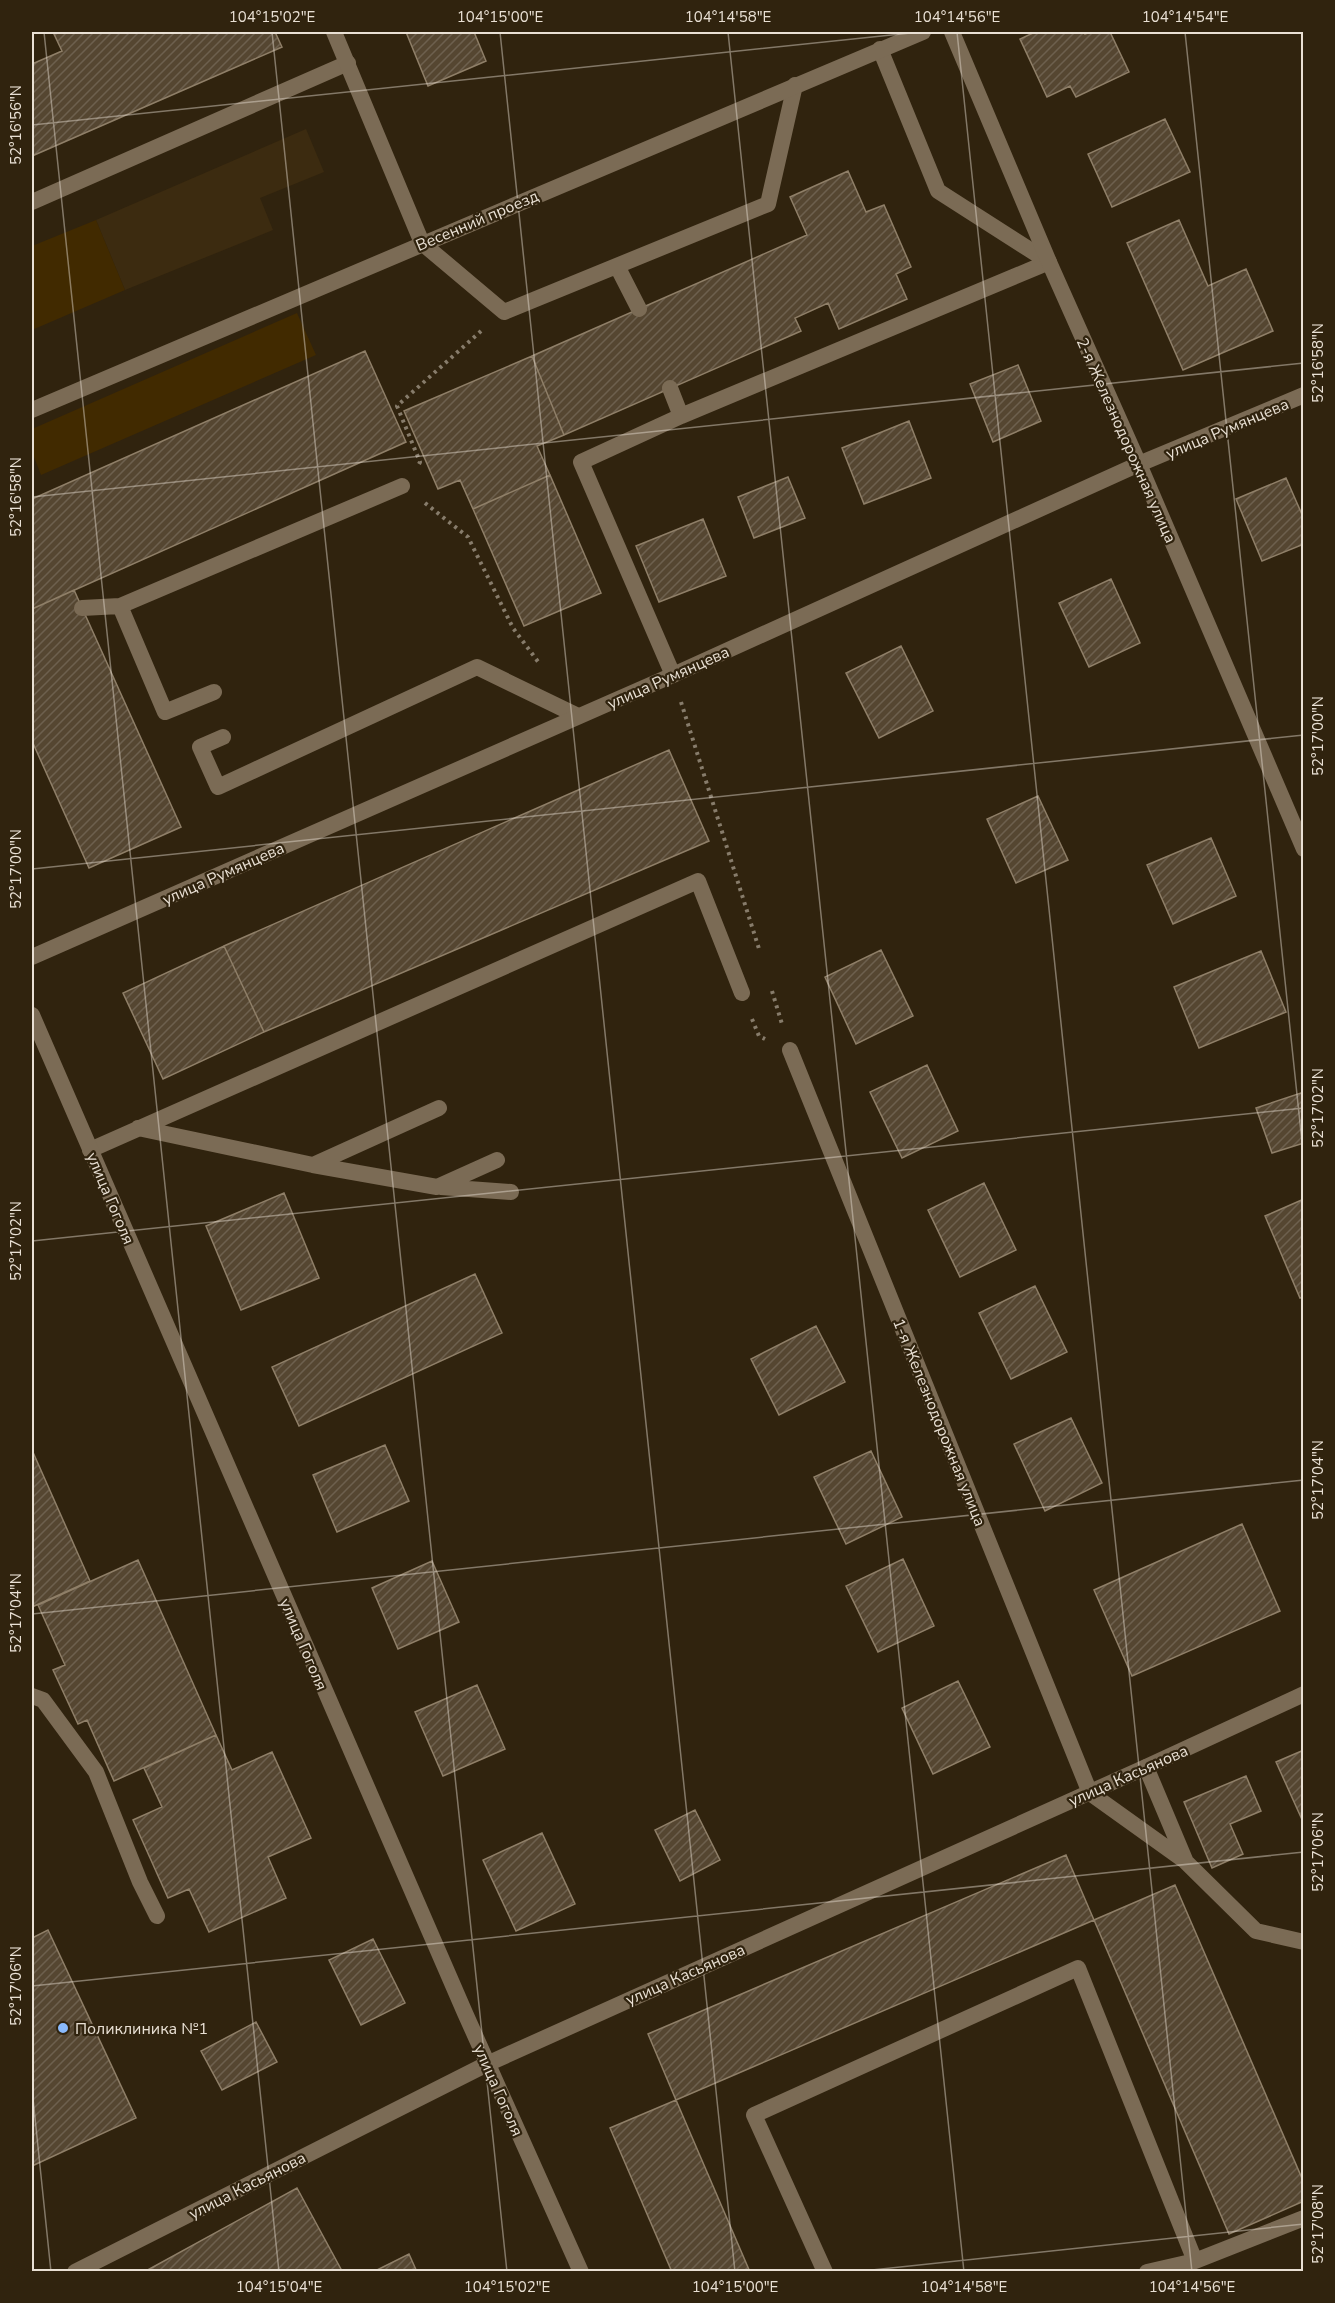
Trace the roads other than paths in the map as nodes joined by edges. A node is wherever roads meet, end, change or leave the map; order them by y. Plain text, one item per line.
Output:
1 (334, 32) edge
2 (923, 32) edge
3 (952, 32) edge
4 (880, 49) junction
5 (348, 63) junction
6 (795, 85) junction
7 (32, 202) edge
8 (422, 243) junction
9 (1048, 262) junction
10 (617, 266) junction
11 (639, 309) dead end
12 (670, 388) dead end
13 (1304, 395) edge
14 (32, 410) edge
15 (681, 416) junction
16 (1139, 465) junction
17 (402, 486) road end
18 (120, 606) junction
19 (82, 608) dead end
20 (673, 675) junction
21 (214, 692) dead end
22 (578, 716) junction
23 (223, 737) dead end
24 (1304, 849) edge
25 (32, 957) edge
26 (742, 993) road end
27 (32, 1015) edge
28 (790, 1050) road end
29 (439, 1108) dead end
30 (138, 1128) junction
31 (90, 1150) junction
32 (497, 1160) dead end
33 (313, 1165) junction
34 (437, 1187) junction
35 (512, 1192) dead end
36 (1304, 1694) edge
37 (32, 1696) edge
38 (1146, 1767) junction
39 (1090, 1793) junction
40 (1186, 1862) junction
41 (157, 1916) dead end
42 (1304, 1942) edge
43 (487, 2064) junction
44 (1304, 2218) edge
45 (1195, 2261) junction
46 (75, 2271) edge
47 (580, 2271) edge
48 (825, 2271) edge
49 (1147, 2271) edge

1 - 5 street
2 - 4 street, Весенний проезд
3 - 9 street, 2-я Железнодорожная улица
4 - 6 street, Весенний проезд
4 - 9 street
5 - 7 street
5 - 8 street
6 - 8 street, Весенний проезд
6 - 10 street
8 - 10 street
8 - 14 street, Весенний проезд
9 - 15 street
9 - 16 street, 2-я Железнодорожная улица
10 - 11 street
12 - 15 street
13 - 16 street, улица Румянцева
15 - 20 street
16 - 20 street, улица Румянцева
16 - 24 street, 2-я Железнодорожная улица
17 - 18 street
18 - 19 street
18 - 21 street
20 - 22 street, улица Румянцева
22 - 23 street
22 - 25 street, улица Румянцева
26 - 30 street
27 - 31 street, улица Гоголя
28 - 39 street, 1-я Железнодорожная улица
29 - 33 street
30 - 31 street
30 - 33 street
31 - 43 street, улица Гоголя
32 - 34 street
33 - 34 street
34 - 35 street
36 - 38 street, улица Касьянова
37 - 41 street
38 - 39 street, улица Касьянова
38 - 40 street
39 - 40 street
39 - 43 street, улица Касьянова
40 - 42 street
43 - 46 street, улица Касьянова
43 - 47 street, улица Гоголя
44 - 45 street
45 - 48 street
45 - 49 street

